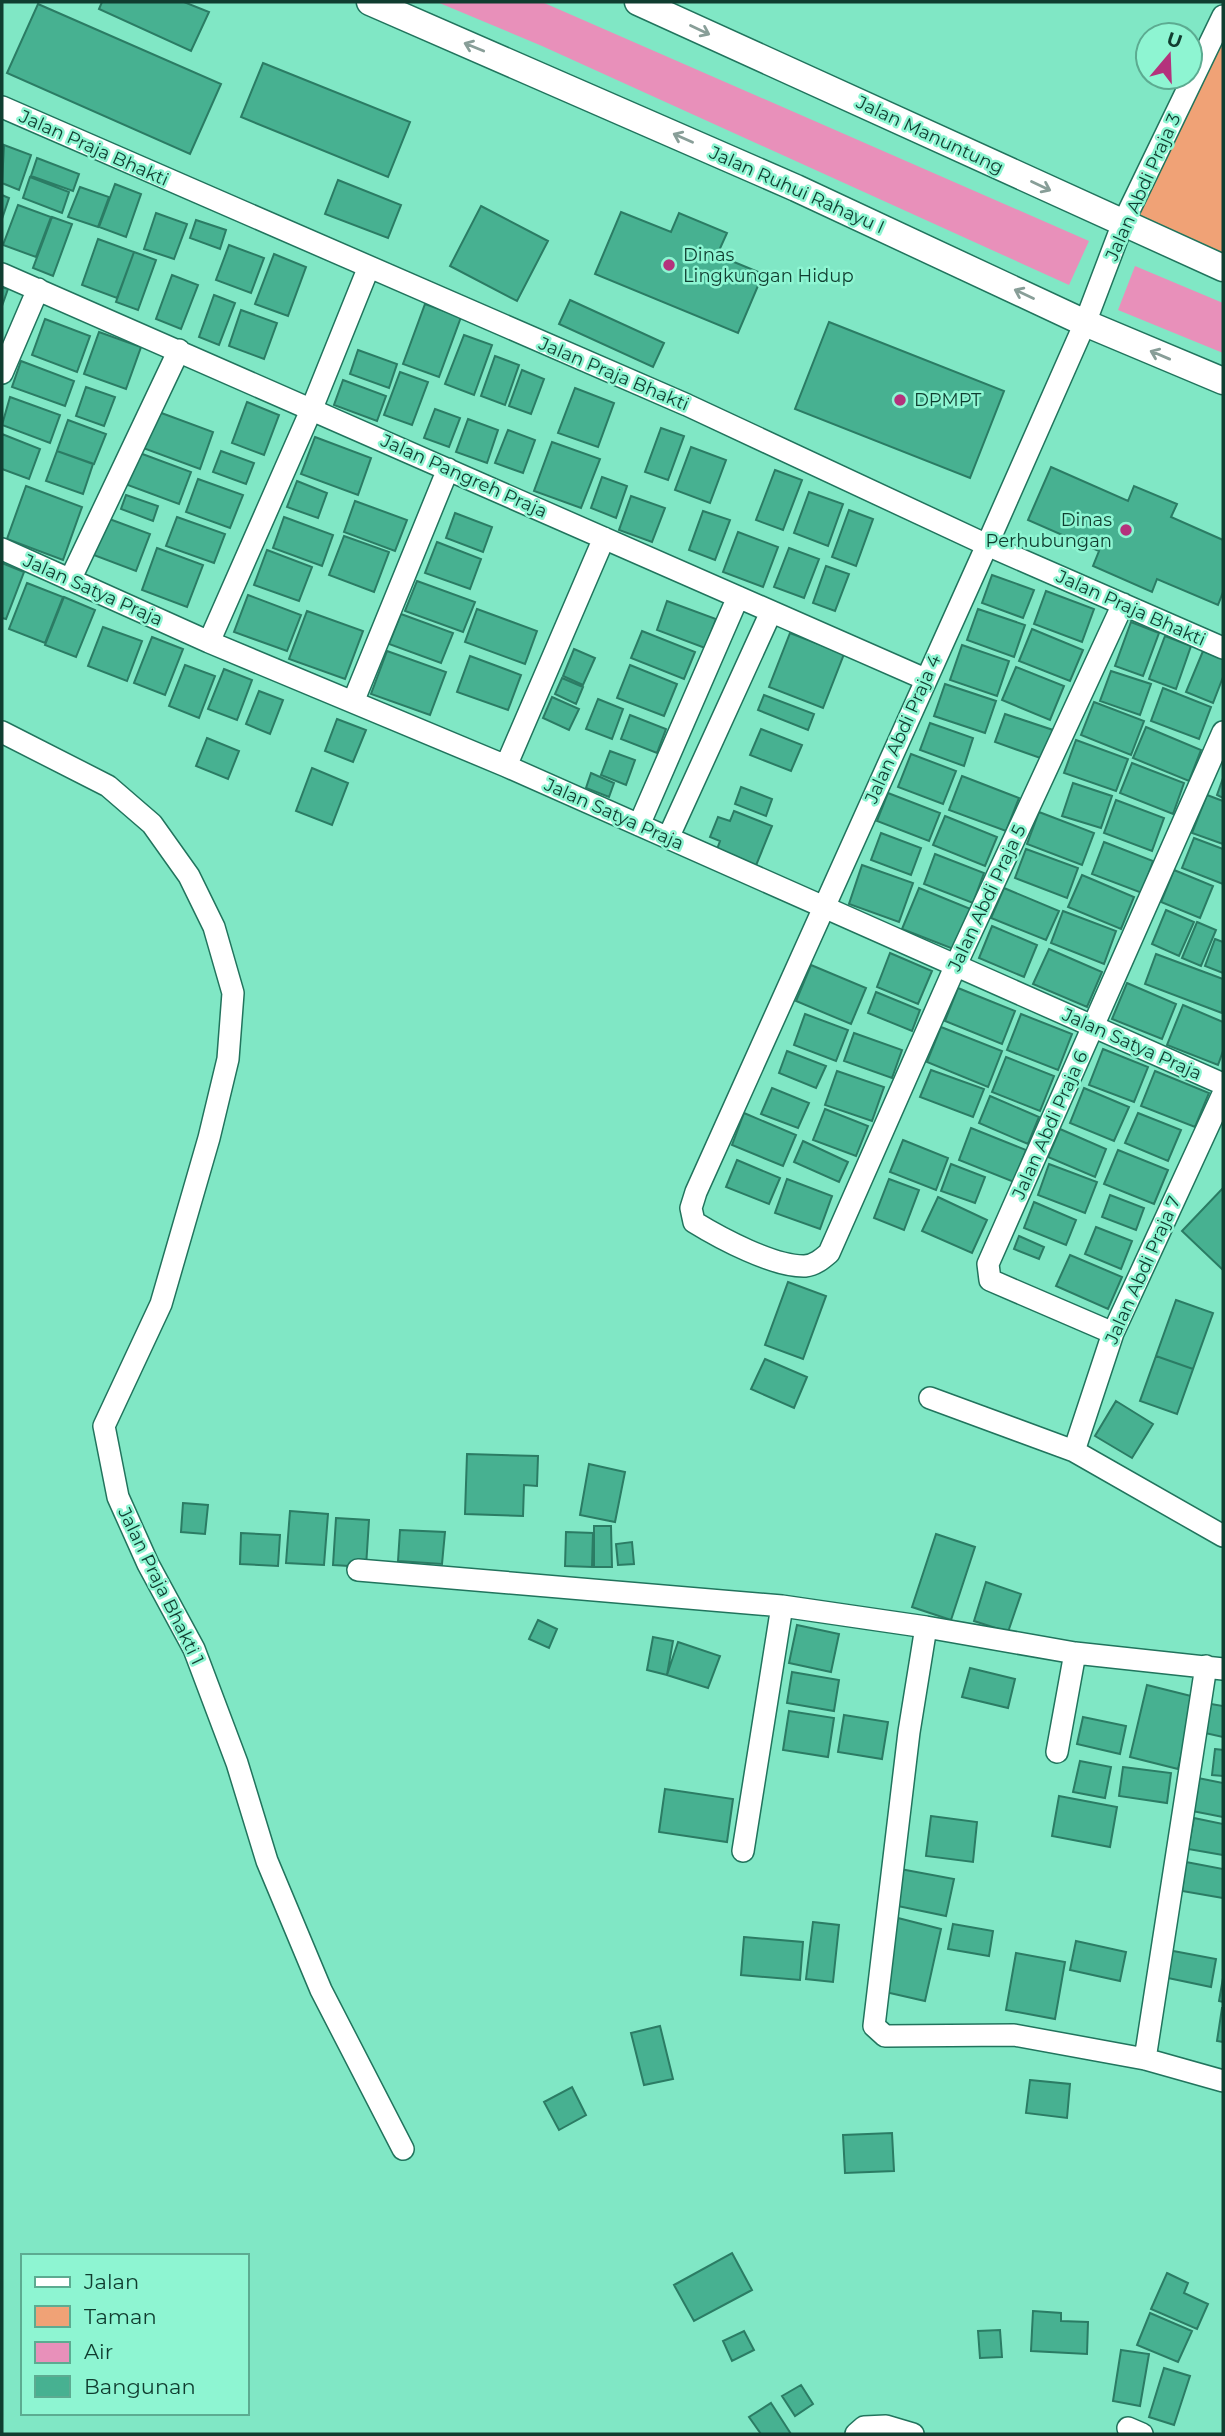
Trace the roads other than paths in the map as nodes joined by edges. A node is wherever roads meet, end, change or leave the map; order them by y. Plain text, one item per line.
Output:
1 (370, 2) edge
2 (638, 2) edge
3 (1223, 16) edge
4 (2, 107) edge
5 (1123, 223) junction
6 (1223, 268) edge
7 (368, 269) junction
8 (2, 274) edge
9 (38, 289) junction
10 (1089, 313) junction
11 (179, 350) junction
12 (2, 373) edge
13 (1223, 382) edge
14 (312, 408) junction
15 (449, 468) junction
16 (604, 538) junction
17 (987, 545) junction
18 (2, 550) edge
19 (70, 579) junction
20 (738, 597) junction
21 (1123, 604) junction
22 (771, 612) junction
23 (209, 642) junction
24 (1223, 648) edge
25 (925, 679) junction
26 (353, 702) junction
27 (2, 732) edge
28 (1223, 732) edge
29 (506, 766) junction
30 (639, 825) junction
31 (668, 838) junction
32 (824, 907) junction
33 (956, 967) junction
34 (1093, 1027) junction
35 (1223, 1094) edge
36 (723, 1136) joint
37 (1113, 1333) junction
38 (930, 1398) dead end
39 (1074, 1451) junction
40 (1223, 1536) edge
41 (358, 1570) dead end
42 (782, 1606) junction
43 (926, 1627) junction
44 (1075, 1653) junction
45 (1214, 1668) edge
46 (1057, 1752) dead end
47 (743, 1851) dead end
48 (1145, 2059) junction
49 (1223, 2081) edge
50 (403, 2150) dead end
51 (856, 2434) edge
52 (913, 2434) edge

10 -> 1 street, Jalan Ruhui Rahayu I
2 -> 5 street, Jalan Manuntung
3 - 5 street, Jalan Abdi Praja 3
4 - 7 street, Jalan Praja Bhakti
5 - 6 street, Jalan Manuntung
5 - 10 street, Jalan Abdi Praja 3
7 - 14 street
7 - 17 street, Jalan Praja Bhakti
8 - 9 street, Jalan Pangreh Praja
9 - 11 street, Jalan Pangreh Praja
9 - 12 street
13 -> 10 street, Jalan Ruhui Rahayu I
10 - 17 street, Jalan Abdi Praja 4
11 - 14 street, Jalan Pangreh Praja
11 - 19 street
14 - 15 street, Jalan Pangreh Praja
14 - 23 street
15 - 16 street, Jalan Pangreh Praja
15 - 26 street
16 - 20 street, Jalan Pangreh Praja
16 - 29 street
17 - 21 street, Jalan Praja Bhakti
17 - 25 street, Jalan Abdi Praja 4
18 - 19 street, Jalan Satya Praja
19 - 23 street, Jalan Satya Praja
20 - 22 street, Jalan Pangreh Praja
20 - 30 street
21 - 24 street, Jalan Praja Bhakti
21 - 33 street, Jalan Abdi Praja 5
22 - 25 street, Jalan Pangreh Praja
22 - 31 street
23 - 26 street, Jalan Satya Praja
25 - 32 street, Jalan Abdi Praja 4
26 - 29 street, Jalan Satya Praja
27 - 50 street, Jalan Praja Bhakti 1
28 - 34 street, Jalan Abdi Praja 6
29 - 30 street, Jalan Satya Praja
30 - 31 street, Jalan Satya Praja
31 - 32 street, Jalan Satya Praja
32 - 33 street, Jalan Satya Praja
32 - 36 street, Jalan Abdi Praja 4
33 - 34 street, Jalan Satya Praja
33 - 36 street, Jalan Abdi Praja 5
34 - 35 street, Jalan Satya Praja
34 - 37 street, Jalan Abdi Praja 6
35 - 37 street, Jalan Abdi Praja 7
37 - 39 street, Jalan Abdi Praja 7
38 - 39 street
39 - 40 street
41 - 42 street
42 - 43 street
42 - 47 street
43 - 44 street
43 - 48 street
44 - 45 street
44 - 46 street
45 - 48 street
48 - 49 street
51 - 52 street

